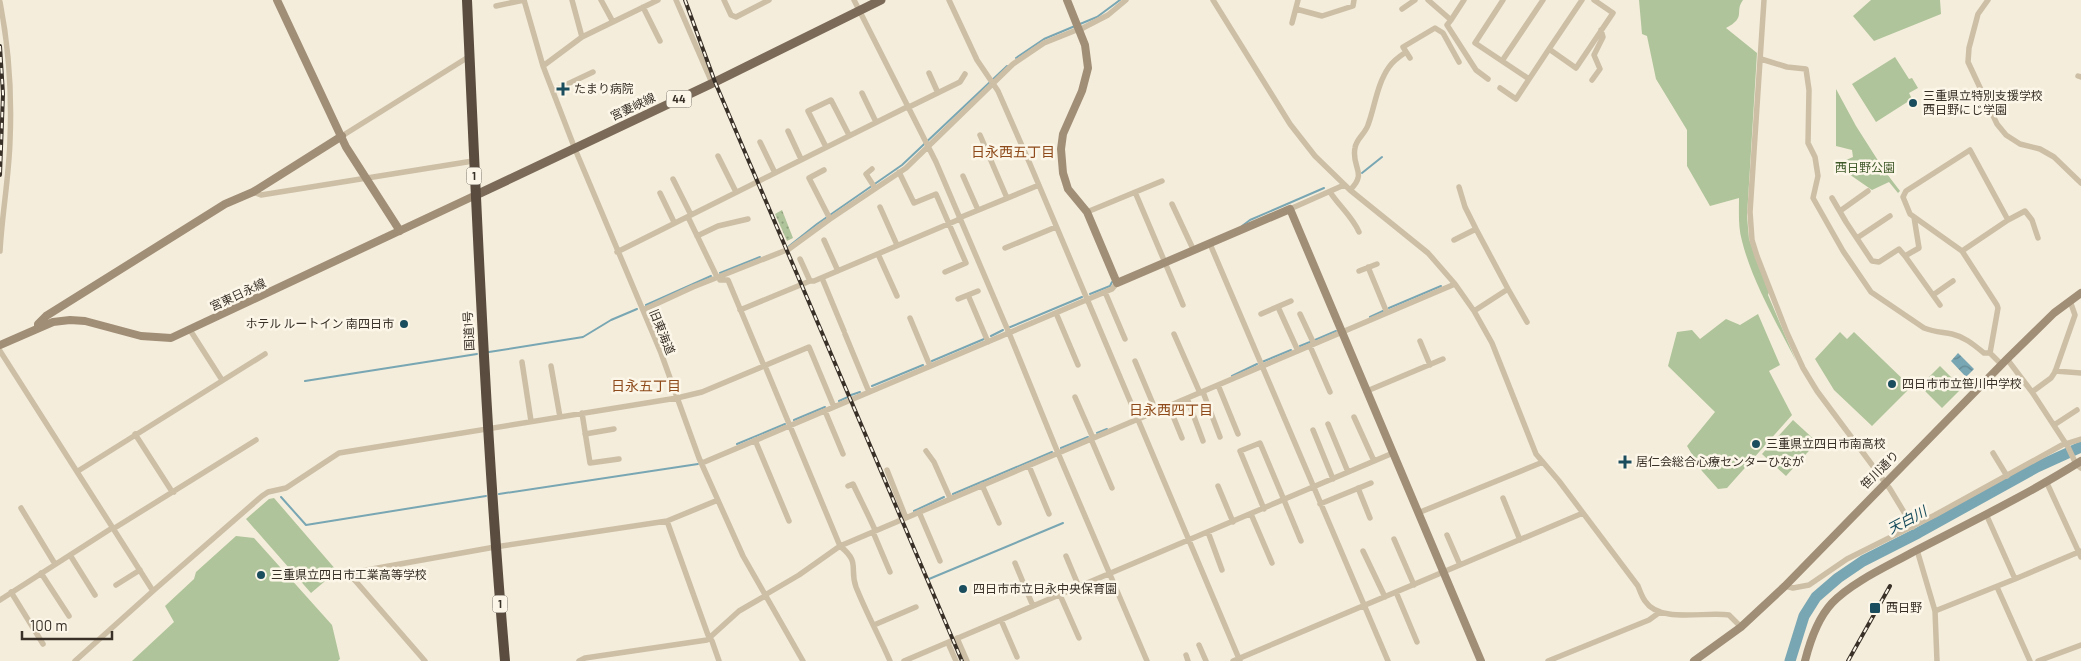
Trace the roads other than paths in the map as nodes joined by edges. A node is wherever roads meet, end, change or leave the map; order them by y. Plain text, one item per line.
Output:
1 (276, 0) edge
2 (467, 0) edge
3 (524, 0) edge
4 (572, 0) edge
5 (602, 0) edge
6 (637, 0) edge
7 (658, 0) edge
8 (676, 0) edge
9 (724, 0) edge
10 (769, 0) edge
11 (854, 0) edge
12 (881, 0) edge
13 (949, 0) edge
14 (1067, 0) edge
15 (1126, 0) edge
16 (1213, 0) edge
17 (1298, 0) edge
18 (1354, 0) edge
19 (1415, 0) edge
20 (1428, 0) edge
21 (1464, 0) edge
22 (1503, 0) edge
23 (1543, 0) edge
24 (1582, 0) edge
25 (1594, 0) edge
26 (1764, 0) edge
27 (1988, 0) edge
28 (0, 2) edge
29 (496, 6) dead end
30 (642, 7) junction
31 (1296, 8) junction
32 (1402, 8) dead end
33 (859, 11) junction
34 (613, 22) junction
35 (1292, 23) dead end
36 (1449, 23) junction
37 (1078, 27) junction
38 (1601, 30) junction
39 (1442, 33) junction
40 (582, 37) junction
41 (660, 41) dead end
42 (1549, 48) junction
43 (1406, 52) junction
44 (470, 56) junction
45 (1410, 58) dead end
46 (1761, 59) junction
47 (1502, 61) junction
48 (1459, 62) dead end
49 (543, 66) junction
50 (593, 72) dead end
51 (929, 73) dead end
52 (965, 74) dead end
53 (1488, 79) dead end
54 (1529, 79) junction
55 (1592, 80) dead end
56 (992, 82) junction
57 (712, 84) junction
58 (1500, 88) dead end
59 (553, 91) junction
60 (862, 93) dead end
61 (938, 93) junction
62 (907, 108) junction
63 (876, 122) junction
64 (788, 131) dead end
65 (849, 135) junction
66 (980, 135) dead end
67 (342, 136) junction
68 (760, 142) dead end
69 (927, 145) junction
70 (826, 147) junction
71 (575, 149) junction
72 (718, 156) dead end
73 (801, 159) junction
74 (473, 161) junction
75 (872, 169) dead end
76 (824, 170) dead end
77 (899, 172) junction
78 (775, 173) junction
79 (963, 176) dead end
80 (365, 177) junction
81 (673, 179) dead end
82 (1162, 181) dead end
83 (2081, 183) edge
84 (1039, 185) junction
85 (1344, 185) junction
86 (874, 186) junction
87 (1459, 187) dead end
88 (1350, 190) junction
89 (1868, 191) dead end
90 (253, 192) junction
91 (736, 192) junction
92 (1135, 192) junction
93 (1330, 192) junction
94 (660, 193) dead end
95 (476, 195) junction
96 (1007, 198) junction
97 (1832, 198) dead end
98 (1172, 204) dead end
99 (880, 207) dead end
100 (1290, 209) junction
101 (978, 210) junction
102 (1840, 211) junction
103 (1087, 212) junction
104 (690, 216) junction
105 (1890, 216) dead end
106 (829, 217) junction
107 (1914, 217) junction
108 (748, 219) dead end
109 (959, 219) junction
110 (2008, 220) junction
111 (674, 222) junction
112 (948, 224) junction
113 (1056, 227) junction
114 (1476, 228) junction
115 (400, 230) junction
116 (1359, 232) dead end
117 (697, 236) junction
118 (1857, 238) junction
119 (2038, 238) dead end
120 (824, 240) dead end
121 (1454, 240) dead end
122 (1210, 244) junction
123 (897, 245) junction
124 (1005, 248) dead end
125 (1962, 250) junction
126 (0, 251) edge
127 (1194, 251) junction
128 (617, 252) junction
129 (878, 254) junction
130 (1905, 256) junction
131 (800, 259) dead end
132 (1165, 263) junction
133 (1377, 264) dead end
134 (1368, 267) junction
135 (838, 271) junction
136 (1359, 271) dead end
137 (945, 272) dead end
138 (715, 278) junction
139 (822, 278) junction
140 (1953, 281) dead end
141 (810, 282) junction
142 (1117, 283) junction
143 (1455, 284) junction
144 (1508, 288) junction
145 (978, 291) dead end
146 (1105, 292) junction
147 (2081, 293) edge
148 (968, 295) junction
149 (1933, 295) junction
150 (896, 296) dead end
151 (958, 299) dead end
152 (1088, 300) junction
153 (1291, 301) dead end
154 (2070, 301) junction
155 (1940, 305) dead end
156 (1183, 306) dead end
157 (1278, 307) junction
158 (643, 310) junction
159 (740, 310) junction
160 (1474, 311) junction
161 (1056, 313) junction
162 (1387, 313) junction
163 (1261, 314) dead end
164 (1300, 314) dead end
165 (910, 318) dead end
166 (1527, 322) dead end
167 (38, 328) junction
168 (190, 330) junction
169 (1342, 332) junction
170 (1009, 333) junction
171 (1174, 334) dead end
172 (1125, 339) dead end
173 (1420, 341) dead end
174 (988, 342) junction
175 (0, 345) edge
176 (1312, 345) junction
177 (0, 351) edge
178 (1298, 351) junction
179 (1990, 353) junction
180 (265, 354) dead end
181 (1443, 359) dead end
182 (1135, 361) dead end
183 (522, 362) dead end
184 (2004, 362) junction
185 (1430, 364) junction
186 (1078, 365) dead end
187 (551, 366) dead end
188 (765, 366) junction
189 (930, 366) junction
190 (1262, 367) junction
191 (2055, 371) junction
192 (2081, 373) edge
193 (222, 380) junction
194 (1218, 385) junction
195 (1367, 391) junction
196 (869, 392) junction
197 (1201, 392) junction
198 (1330, 392) dead end
199 (2032, 392) junction
200 (1075, 397) dead end
201 (677, 398) junction
202 (1187, 398) junction
203 (1169, 406) junction
204 (834, 407) junction
205 (2077, 410) dead end
206 (825, 411) junction
207 (1156, 411) junction
208 (582, 413) junction
209 (1354, 416) dead end
210 (560, 417) junction
211 (1138, 419) junction
212 (531, 422) junction
213 (1328, 424) dead end
214 (2054, 425) junction
215 (790, 426) junction
216 (488, 428) junction
217 (614, 429) dead end
218 (1313, 430) dead end
219 (136, 434) junction
220 (585, 434) junction
221 (1238, 434) dead end
222 (1220, 437) dead end
223 (1182, 438) dead end
224 (1092, 439) junction
225 (2081, 439) edge
226 (256, 440) dead end
227 (756, 440) junction
228 (1203, 441) dead end
229 (2067, 446) junction
230 (926, 451) dead end
231 (1058, 453) junction
232 (1393, 453) junction
233 (843, 454) dead end
234 (1993, 454) dead end
235 (619, 459) dead end
236 (1374, 461) junction
237 (702, 462) junction
238 (1543, 462) junction
239 (2079, 464) edge
240 (1029, 466) junction
241 (886, 470) dead end
242 (78, 471) junction
243 (1348, 472) junction
244 (2007, 476) junction
245 (1333, 478) junction
246 (2046, 481) junction
247 (1371, 482) dead end
248 (1884, 482) junction
249 (982, 485) junction
250 (848, 486) dead end
251 (1218, 486) dead end
252 (1112, 488) dead end
253 (1313, 488) junction
254 (1358, 488) junction
255 (174, 492) junction
256 (950, 498) junction
257 (1503, 498) dead end
258 (718, 500) junction
259 (1284, 500) junction
260 (1320, 504) junction
261 (20, 508) dead end
262 (1264, 509) junction
263 (919, 512) junction
264 (1418, 513) junction
265 (1583, 513) junction
266 (1049, 514) dead end
267 (1251, 514) junction
268 (1986, 514) junction
269 (906, 518) junction
270 (1370, 518) dead end
271 (668, 521) junction
272 (789, 521) dead end
273 (1233, 522) junction
274 (999, 523) dead end
275 (1913, 527) junction
276 (113, 529) junction
277 (874, 531) junction
278 (1208, 532) junction
279 (1447, 534) dead end
280 (1394, 539) dead end
281 (1520, 540) junction
282 (1188, 541) junction
283 (1301, 541) dead end
284 (840, 546) junction
285 (495, 547) junction
286 (1917, 550) junction
287 (1363, 551) dead end
288 (2080, 553) edge
289 (70, 555) junction
290 (1066, 556) dead end
291 (940, 561) dead end
292 (1015, 563) dead end
293 (1272, 563) dead end
294 (55, 564) junction
295 (1460, 566) junction
296 (140, 570) junction
297 (1222, 570) dead end
298 (890, 572) dead end
299 (1444, 572) junction
300 (41, 573) junction
301 (344, 574) dead end
302 (1110, 574) junction
303 (352, 577) dead end
304 (2015, 580) junction
305 (116, 585) dead end
306 (1414, 585) junction
307 (1079, 586) junction
308 (1784, 586) junction
309 (1997, 587) junction
310 (153, 591) junction
311 (11, 592) junction
312 (1396, 592) junction
313 (95, 595) dead end
314 (1060, 595) junction
315 (765, 596) junction
316 (1384, 597) junction
317 (0, 600) edge
318 (1364, 605) junction
319 (1033, 606) junction
320 (916, 607) dead end
321 (1935, 611) junction
322 (1660, 612) junction
323 (69, 616) dead end
324 (1001, 620) junction
325 (874, 625) junction
326 (1741, 627) junction
327 (709, 637) junction
328 (957, 638) junction
329 (1079, 638) dead end
330 (948, 642) junction
331 (1417, 642) dead end
332 (44, 644) dead end
333 (1199, 645) dead end
334 (2081, 645) edge
335 (1017, 657) dead end
336 (1240, 660) edge
337 (74, 661) edge
338 (425, 661) edge
339 (505, 661) edge
340 (579, 661) edge
341 (719, 661) edge
342 (803, 661) edge
343 (890, 661) edge
344 (904, 661) edge
345 (956, 661) edge
346 (967, 661) edge
347 (1147, 661) edge
348 (1206, 661) edge
349 (1233, 661) edge
350 (1388, 661) edge
351 (1481, 661) edge
352 (1548, 661) edge
353 (1694, 661) edge
354 (1805, 661) edge
355 (1937, 661) edge
356 (2030, 661) edge
357 (2038, 661) edge

1 - 67 street
2 - 44 highway, 国道1号 / 1
3 - 29 street
3 - 49 street, 旧東海道
4 - 40 street
5 - 34 street
6 - 30 street
7 - 30 street
8 - 57 street
9 - 10 street
11 - 33 street
12 - 33 main road, 宮妻峡線 / 44
13 - 56 street
14 - 37 street
15 - 37 street
16 - 85 street
17 - 31 street
18 - 31 street
19 - 32 street
20 - 36 street
21 - 36 street
22 - 47 street
23 - 47 street
24 - 42 street
25 - 38 street
26 - 46 street
27 - 83 street
28 - 126 street
30 - 34 street
30 - 41 street
31 - 35 street
33 - 57 main road, 宮妻峡線 / 44
33 - 62 street
34 - 40 street
36 - 39 street
36 - 53 street
37 - 56 street
37 - 103 street
38 - 42 street
38 - 55 street
39 - 43 street
39 - 48 street
40 - 49 street
42 - 54 street
43 - 45 street
43 - 88 street
44 - 67 street
44 - 74 highway, 国道1号 / 1
46 - 179 street
46 - 248 street
47 - 54 street
49 - 59 street, 旧東海道
50 - 59 street
51 - 61 street
52 - 61 street
54 - 58 street
56 - 69 street
56 - 84 street
57 - 71 main road, 宮妻峡線 / 44
59 - 71 street, 旧東海道
60 - 63 street
61 - 62 street
62 - 63 street
62 - 69 street
63 - 65 street
64 - 73 street
65 - 70 street
65 - 70 street
66 - 96 street
67 - 80 street
67 - 90 street
68 - 78 street
69 - 77 street
69 - 109 street
70 - 73 street
71 - 95 main road, 宮妻峡線 / 44
71 - 128 street, 旧東海道
72 - 91 street
73 - 78 street
74 - 80 street
74 - 95 highway, 国道1号 / 1
75 - 86 street
76 - 106 street
77 - 86 street
77 - 112 street
78 - 91 street
79 - 101 street
80 - 90 street
80 - 115 street
81 - 104 street
82 - 92 street
84 - 96 street
84 - 113 street
85 - 88 street
85 - 93 street
86 - 106 street
87 - 114 street
88 - 143 street
89 - 102 street
90 - 167 street
91 - 104 street
92 - 103 street
92 - 132 street
93 - 100 street
93 - 116 street
94 - 111 street
95 - 115 street, 宮東日永線
95 - 216 highway, 国道1号 / 1
96 - 101 street
97 - 102 street
98 - 127 street
99 - 123 street
100 - 122 street
100 - 169 street
101 - 109 street
102 - 118 street
103 - 142 street
104 - 111 street
104 - 117 street
105 - 118 street
106 - 138 street
107 - 110 street
107 - 125 street
107 - 130 street
108 - 117 street
109 - 112 street
109 - 170 street
110 - 119 street
110 - 125 street
111 - 128 street
112 - 123 street
112 - 137 street
113 - 124 street
113 - 152 street
114 - 121 street
114 - 144 street
115 - 168 street, 宮東日永線
117 - 138 street
118 - 130 street
120 - 135 street
122 - 127 street
122 - 190 street
123 - 129 street
125 - 179 street
127 - 132 street
128 - 158 street, 旧東海道
129 - 135 street
129 - 150 street
130 - 149 street
131 - 141 street
132 - 142 street
132 - 156 street
133 - 134 street
134 - 136 street
134 - 162 street
135 - 139 street
138 - 158 street
138 - 159 street
139 - 141 street
139 - 196 street
140 - 149 street
141 - 159 street
142 - 146 street
143 - 160 street
143 - 162 street
144 - 160 street
144 - 166 street
145 - 148 street
146 - 152 street
146 - 172 street
147 - 154 street, 笹川通り
148 - 151 street
148 - 174 street
149 - 155 street
152 - 161 street
152 - 211 street
153 - 157 street
154 - 184 street, 笹川通り
154 - 191 street
157 - 163 street
157 - 178 street
158 - 201 street, 旧東海道
159 - 188 street
160 - 238 street
161 - 170 street
161 - 186 street
162 - 169 street
164 - 176 street
165 - 189 street
167 - 168 street, 宮東日永線
167 - 175 street, 宮東日永線
168 - 193 street
169 - 176 street
169 - 195 street
170 - 174 street
170 - 231 street
171 - 197 street
173 - 185 street
174 - 189 street
176 - 178 street
176 - 198 street
177 - 242 street
178 - 190 street
179 - 184 street
180 - 193 street
181 - 185 street
182 - 207 street
183 - 212 street
184 - 199 street
184 - 248 street, 笹川通り
185 - 195 street
187 - 210 street
188 - 201 street
188 - 204 street
188 - 215 street
189 - 196 street
190 - 194 street
190 - 253 street
191 - 192 street
191 - 199 street
193 - 219 street
194 - 197 street
194 - 221 street
195 - 232 street
196 - 204 street
197 - 202 street
197 - 222 street
199 - 214 street
200 - 224 street
201 - 208 street
201 - 237 street, 旧東海道
202 - 203 street
202 - 228 street
203 - 207 street
203 - 223 street
204 - 206 street
205 - 214 street
206 - 215 street
206 - 233 street
207 - 211 street
208 - 210 street
208 - 220 street
209 - 236 street
210 - 212 street
211 - 224 street
211 - 282 street
212 - 216 street
213 - 243 street
214 - 229 street
215 - 227 street
215 - 284 street
216 - 285 highway, 国道1号 / 1
216 - 310 street
217 - 220 street
218 - 245 street
219 - 242 street
219 - 255 street
220 - 235 street
224 - 231 street
224 - 252 street
225 - 229 street
226 - 255 street
227 - 237 street
227 - 272 street
229 - 239 street
229 - 244 street
230 - 256 street
231 - 240 street
231 - 302 street
232 - 236 street
232 - 264 street
234 - 244 street
236 - 243 street
237 - 258 street, 旧東海道
238 - 264 street
238 - 265 street
239 - 246 street
240 - 249 street
240 - 266 street
241 - 269 street
242 - 276 street
243 - 245 street
244 - 275 street
245 - 253 street
246 - 268 street
246 - 288 street
247 - 254 street
248 - 275 street
248 - 308 street, 笹川通り
249 - 256 street
249 - 274 street
250 - 277 street
251 - 273 street
253 - 259 street
253 - 260 street
254 - 260 street
254 - 270 street
255 - 276 street
256 - 263 street
257 - 281 street
258 - 271 street
258 - 315 street, 旧東海道
259 - 262 street
259 - 262 street
259 - 283 street
260 - 318 street
261 - 294 street
262 - 267 street
263 - 269 street
263 - 291 street
264 - 299 street
265 - 281 street
265 - 322 street
267 - 273 street
267 - 293 street
268 - 286 street
268 - 304 street
269 - 277 street
271 - 285 street
271 - 327 street
273 - 278 street
275 - 308 street
276 - 289 street
276 - 296 street
277 - 284 street
277 - 298 street
278 - 282 street
278 - 297 street
279 - 295 street
280 - 306 street
281 - 295 street
282 - 302 street
282 - 336 street
284 - 315 street
284 - 325 street
285 - 301 street
285 - 339 highway, 国道1号 / 1
286 - 321 street
286 - 354 street
287 - 316 street
288 - 304 street
289 - 294 street
289 - 313 street
290 - 307 street
292 - 319 street
294 - 300 street
295 - 299 street
296 - 305 street
296 - 310 street
299 - 306 street
299 - 351 street
300 - 311 street
300 - 323 street
302 - 307 street
302 - 347 street
303 - 338 street
304 - 309 street
306 - 312 street
307 - 314 street
308 - 326 street, 笹川通り
309 - 321 street
309 - 356 street
310 - 337 street
311 - 317 street
311 - 332 street
312 - 316 street
312 - 331 street
314 - 319 street
314 - 329 street
315 - 327 street
315 - 342 street, 旧東海道
316 - 318 street
318 - 336 street
318 - 350 street
319 - 324 street
320 - 325 street
321 - 355 street
322 - 326 street
322 - 352 street
324 - 328 street
324 - 335 street
325 - 343 street
326 - 353 street, 笹川通り
327 - 340 street
327 - 341 street
328 - 330 street
328 - 346 street
330 - 344 street
330 - 345 street
333 - 348 street
334 - 357 street
336 - 349 street

